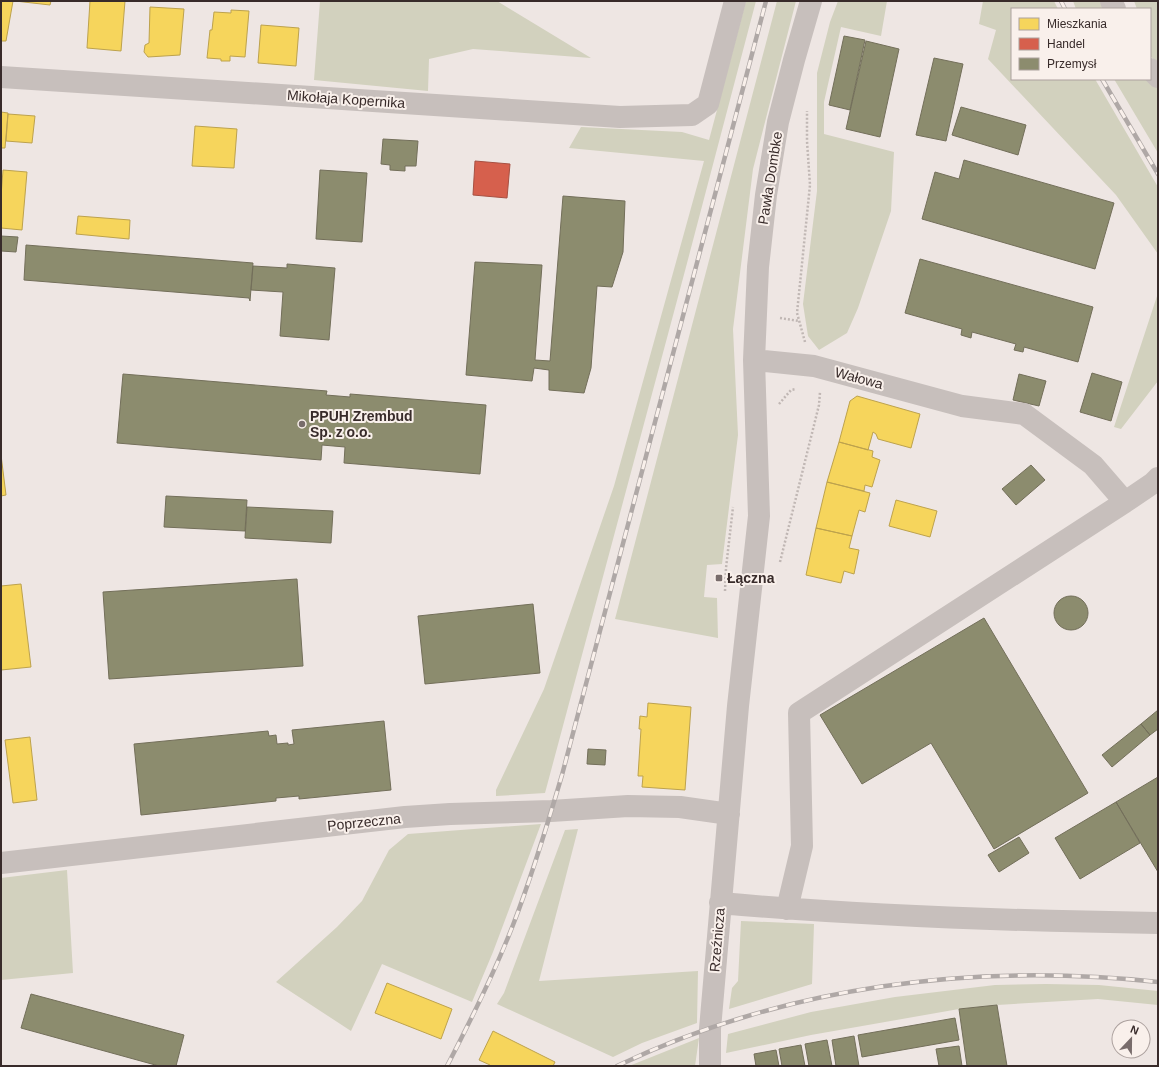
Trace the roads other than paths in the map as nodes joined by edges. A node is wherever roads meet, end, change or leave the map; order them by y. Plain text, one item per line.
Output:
1 (735, 1) edge
2 (811, 1) edge
3 (1, 77) edge
4 (754, 360) junction
5 (1158, 478) edge
6 (1125, 502) junction
7 (729, 814) junction
8 (1, 863) edge
9 (720, 903) junction
10 (787, 909) junction
11 (1158, 923) edge
12 (710, 1066) edge

1 - 3 street, Mikołaja Kopernika
2 - 4 street, Pawła Dombke
4 - 6 street, Wałowa
4 - 7 street
5 - 6 street
6 - 10 street
7 - 8 street, Poprzeczna
7 - 9 street, Rzeźnicza
9 - 10 street
9 - 12 street, Rzeźnicza
10 - 11 street

